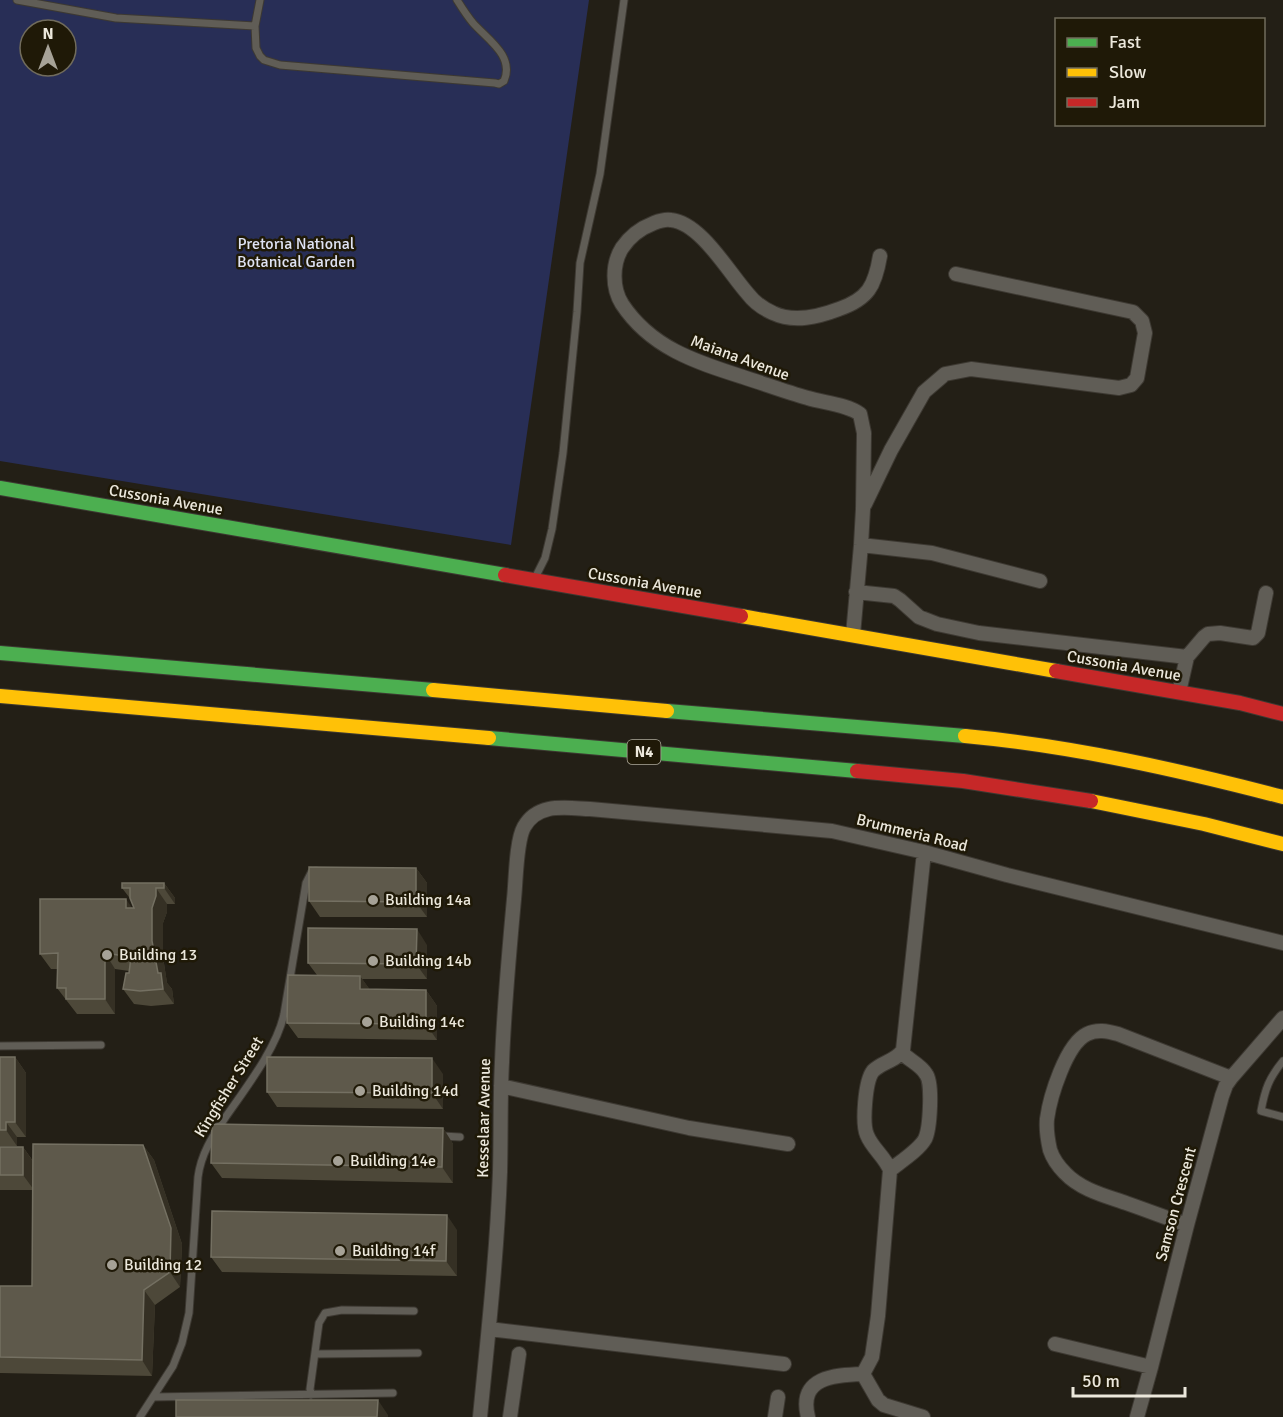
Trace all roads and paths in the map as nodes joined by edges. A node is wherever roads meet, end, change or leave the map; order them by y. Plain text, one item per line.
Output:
1 (17, 0) edge
2 (260, 0) edge
3 (457, 0) edge
4 (624, 0) edge
5 (255, 26) junction
6 (880, 256) dead end
7 (956, 274) dead end
8 (0, 488) edge
9 (863, 509) junction
10 (861, 545) junction
11 (534, 581) junction
12 (1041, 581) dead end
13 (856, 592) junction
14 (1266, 593) dead end
15 (853, 636) junction
16 (0, 653) edge
17 (1187, 657) junction
18 (1179, 692) junction
19 (0, 696) edge
20 (1283, 714) edge
21 (1283, 796) edge
22 (528, 821) joint
23 (1283, 844) edge
24 (924, 852) junction
25 (323, 870) edge
26 (1283, 943) edge
27 (1283, 1018) edge
28 (0, 1046) edge
29 (101, 1046) dead end
30 (902, 1053) junction
31 (1283, 1060) edge
32 (1231, 1078) junction
33 (501, 1086) junction
34 (1283, 1117) edge
35 (216, 1132) junction
36 (227, 1132) edge
37 (437, 1136) edge
38 (460, 1137) dead end
39 (788, 1144) dead end
40 (890, 1170) junction
41 (1187, 1225) junction
42 (414, 1311) dead end
43 (489, 1329) junction
44 (1055, 1344) dead end
45 (418, 1353) dead end
46 (315, 1354) junction
47 (519, 1354) dead end
48 (784, 1364) dead end
49 (1151, 1366) junction
50 (863, 1374) junction
51 (393, 1393) dead end
52 (311, 1395) junction
53 (153, 1397) junction
54 (778, 1397) dead end
55 (910, 1416) edge
56 (140, 1417) edge
57 (480, 1417) edge
58 (510, 1417) edge
59 (775, 1417) edge
60 (808, 1417) edge
61 (1138, 1417) edge

1 - 5 lane
2 - 5 lane
3 - 5 lane
4 - 11 lane
6 - 9 street, Maiana Avenue
7 - 9 street
8 - 11 main road, Cussonia Avenue
9 - 10 street, Maiana Avenue
10 - 12 street
10 - 13 street, Maiana Avenue
11 - 15 main road, Cussonia Avenue
13 - 15 street, Maiana Avenue
13 - 17 street
14 - 17 street
15 - 18 main road, Cussonia Avenue
16 - 21 main road
17 - 18 street
18 - 20 main road, Cussonia Avenue
19 - 23 main road, N4
22 - 24 street, Brummeria Road
22 - 33 street, Kesselaar Avenue
24 - 26 street, Brummeria Road
24 - 30 street
25 - 35 lane, Kingfisher Street
27 - 32 street, Samson Crescent
28 - 29 lane
30 - 40 street
30 - 40 street
31 - 34 lane
32 - 41 street, Samson Crescent
32 - 41 street
33 - 39 street
33 - 43 street, Kesselaar Avenue
35 - 36 lane
35 - 53 lane, Kingfisher Street
37 - 38 lane
40 - 50 street
41 - 49 street, Samson Crescent
42 - 46 lane
43 - 48 street
43 - 57 street, Kesselaar Avenue
44 - 49 street
45 - 46 lane
46 - 52 lane
47 - 58 street
49 - 61 street, Samson Crescent
50 - 55 street
50 - 60 street
51 - 52 lane
52 - 53 lane
53 - 56 lane, Kingfisher Street
54 - 59 street

